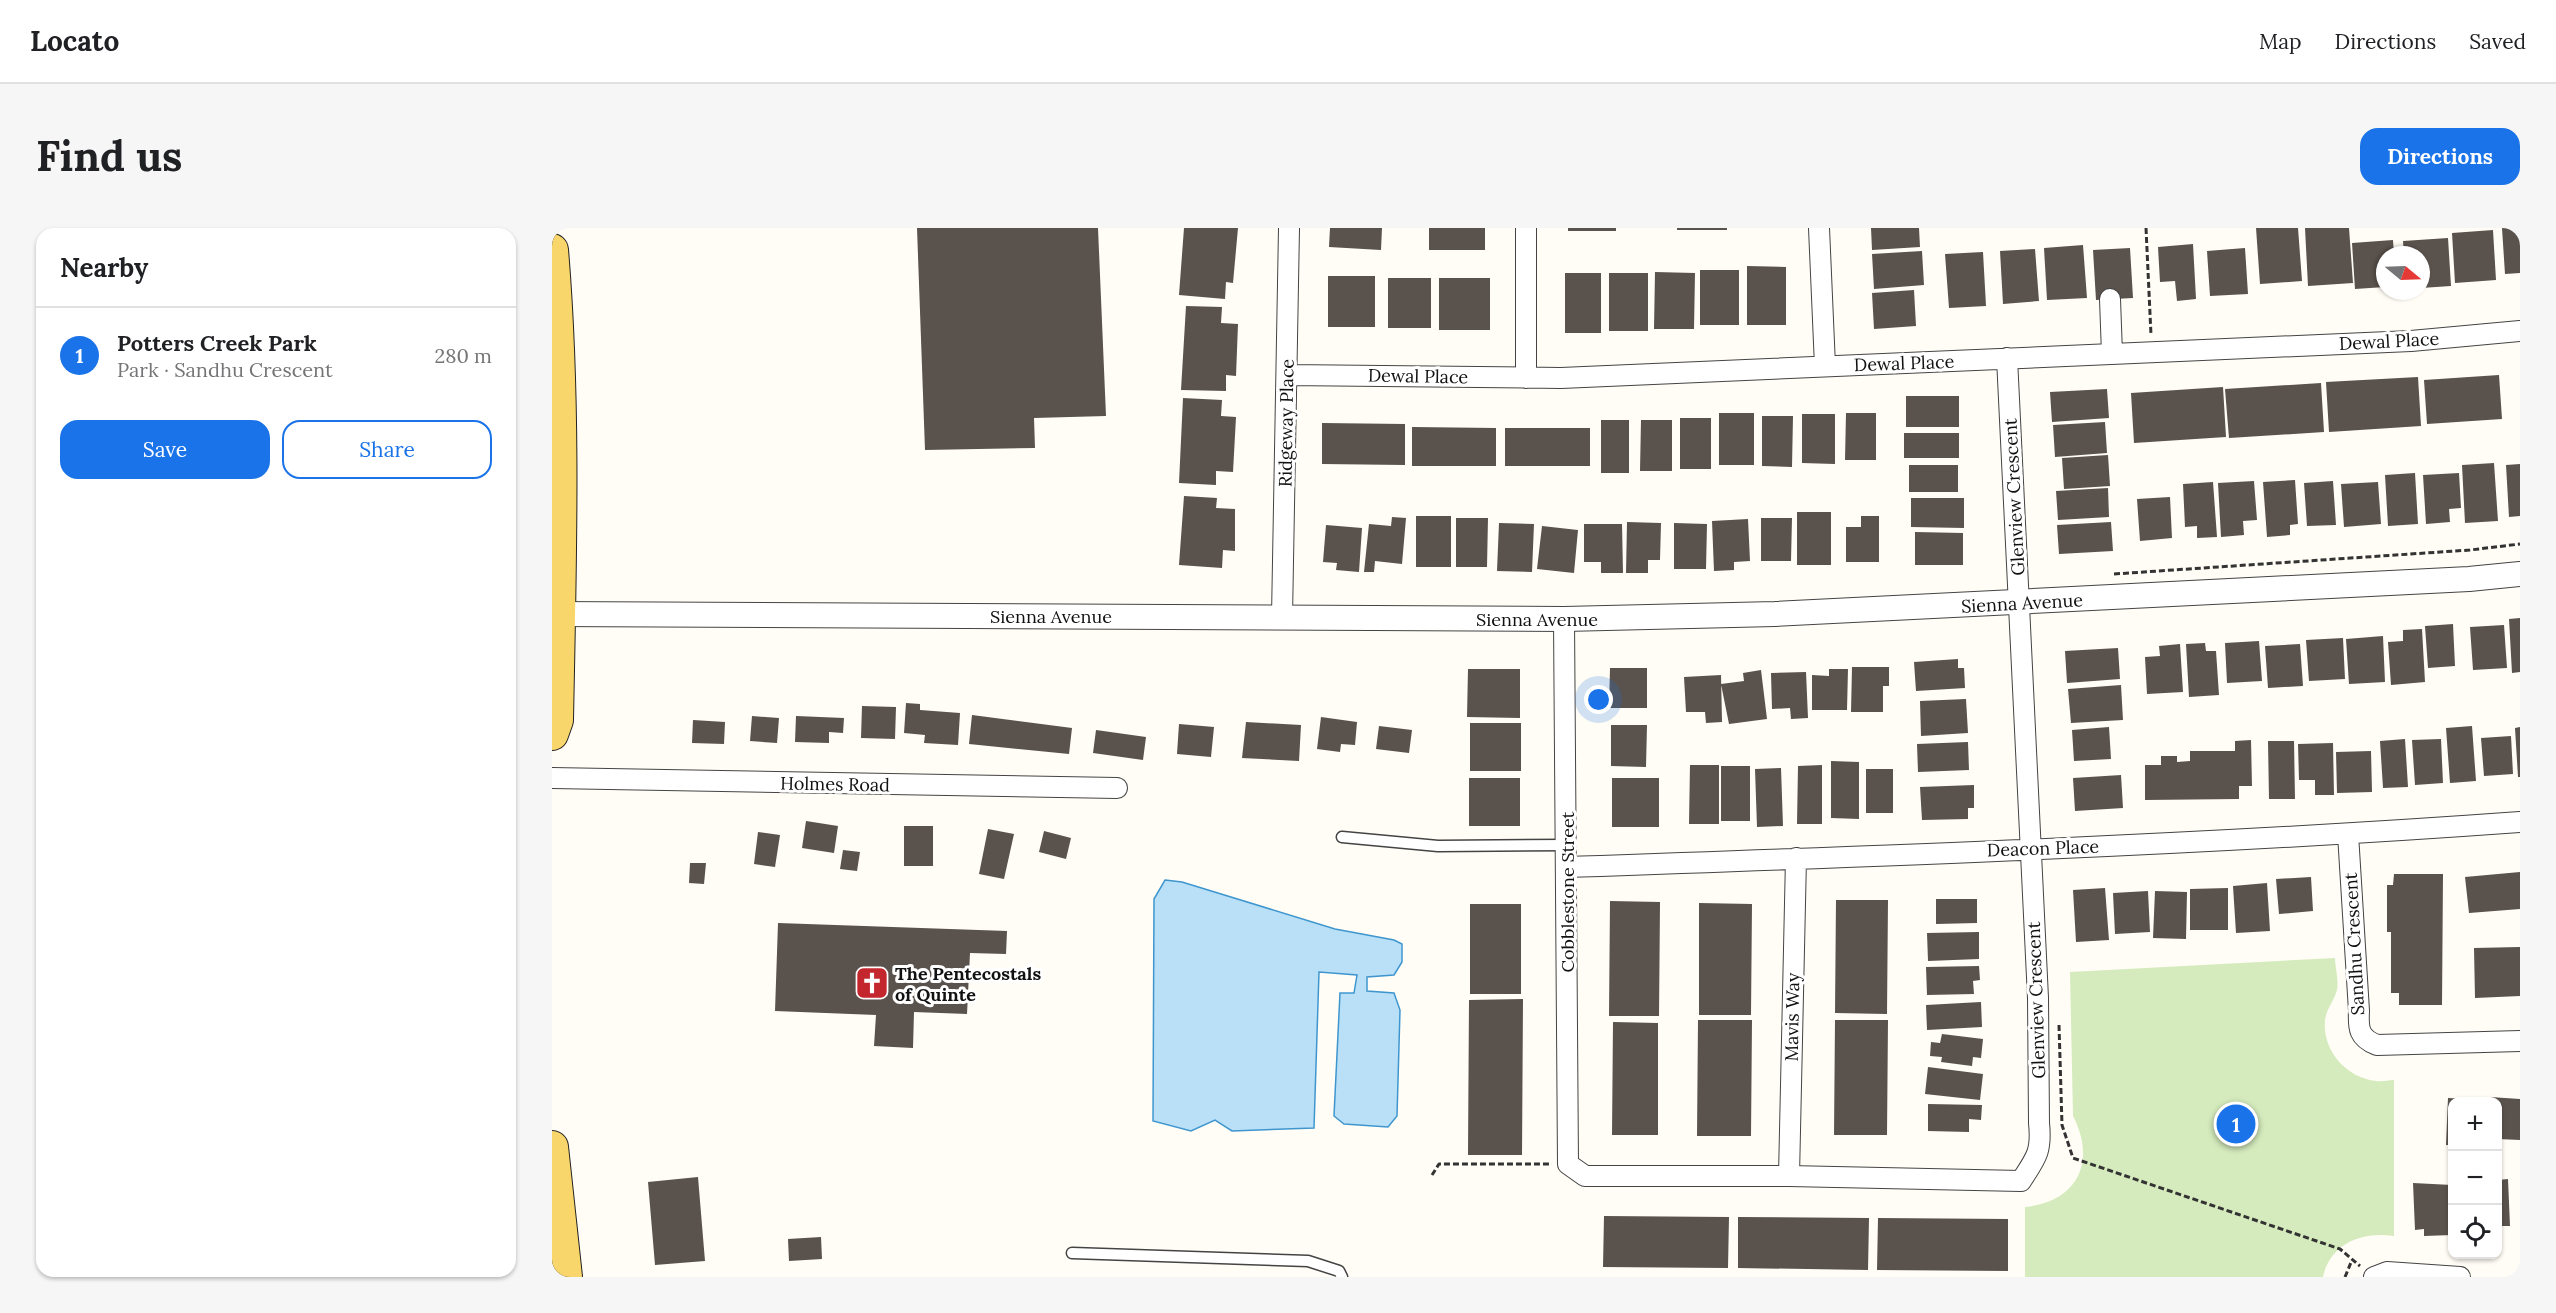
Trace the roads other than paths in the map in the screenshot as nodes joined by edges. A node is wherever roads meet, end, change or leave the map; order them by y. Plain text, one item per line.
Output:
1 (1289, 228) edge
2 (1526, 228) edge
3 (1819, 228) edge
4 (552, 250) edge
5 (2110, 299) dead end
6 (2520, 331) edge
7 (2112, 354) junction
8 (2007, 358) junction
9 (1825, 366) junction
10 (1287, 375) junction
11 (1526, 378) junction
12 (2520, 574) edge
13 (2019, 603) junction
14 (556, 614) edge
15 (1281, 617) junction
16 (1564, 619) junction
17 (552, 734) edge
18 (552, 778) edge
19 (1118, 788) dead end
20 (2520, 822) edge
21 (2348, 834) junction
22 (1342, 837) dead end
23 (1566, 845) junction
24 (2031, 849) junction
25 (1796, 858) junction
26 (1567, 867) junction
27 (2520, 1041) edge
28 (552, 1147) edge
29 (1568, 1164) joint
30 (1789, 1176) junction
31 (1072, 1253) dead end
32 (567, 1277) edge
33 (1342, 1277) edge
34 (2374, 1277) edge
35 (2460, 1277) edge

1 - 10 street, Ridgeway Place
2 - 11 street
3 - 9 street
4 - 14 main road
5 - 7 street
6 - 7 street, Dewal Place
7 - 8 street, Dewal Place
8 - 9 street, Dewal Place
8 - 13 street, Glenview Crescent
9 - 11 street, Dewal Place
10 - 11 street, Dewal Place
10 - 15 street, Ridgeway Place
12 - 13 street, Sienna Avenue
13 - 16 street, Sienna Avenue
13 - 24 street, Glenview Crescent
14 - 15 street, Sienna Avenue
14 - 17 main road
15 - 16 street, Sienna Avenue
16 - 23 street, Cobblestone Street
18 - 19 street, Holmes Road
20 - 21 street, Deacon Place
21 - 24 street, Deacon Place
21 - 27 street, Sandhu Crescent
22 - 23 lane
23 - 26 street, Cobblestone Street
24 - 25 street, Deacon Place
24 - 30 street, Glenview Crescent
25 - 26 street, Deacon Place
25 - 30 street, Mavis Way
26 - 29 street, Cobblestone Street
28 - 32 main road
29 - 30 street, Glenview Crescent
31 - 33 lane
34 - 35 street

